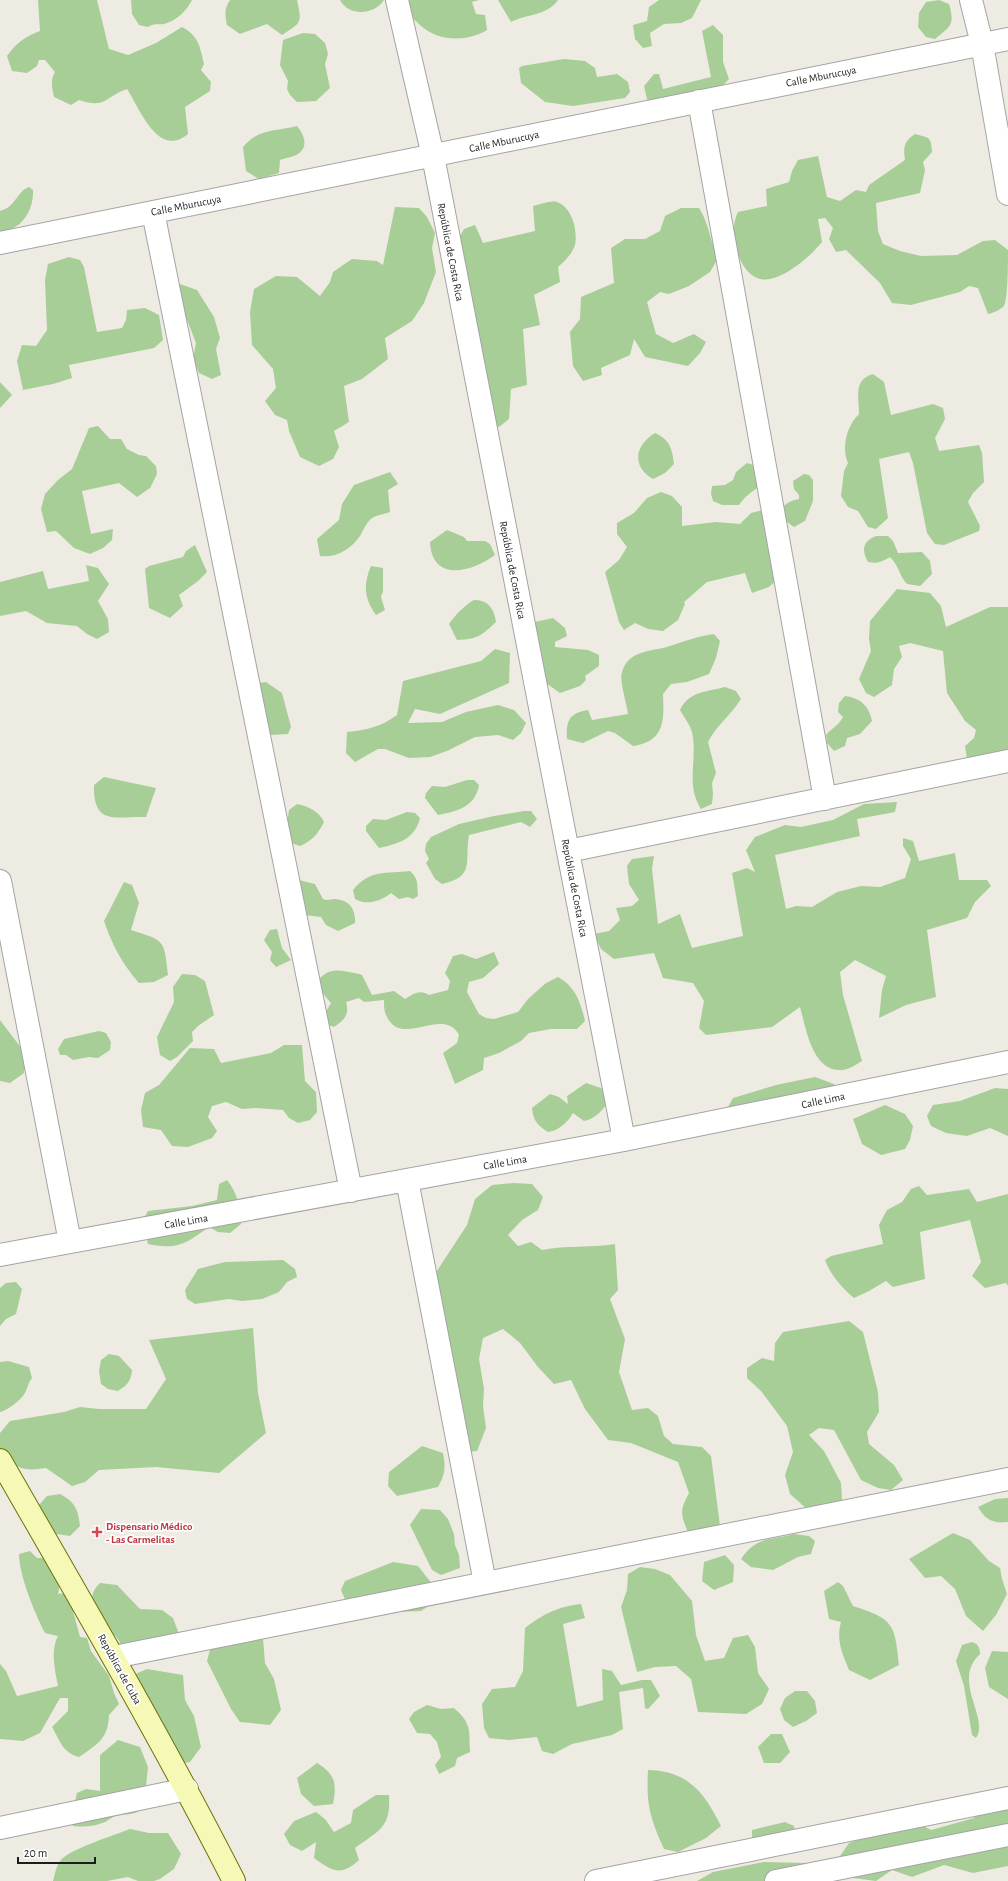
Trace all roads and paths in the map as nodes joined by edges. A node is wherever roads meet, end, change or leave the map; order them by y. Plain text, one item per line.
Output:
1 (398, 0) edge
2 (971, 0) edge
3 (1008, 38) edge
4 (982, 44) junction
5 (699, 101) junction
6 (433, 156) junction
7 (1008, 194) edge
8 (153, 212) junction
9 (0, 243) edge
10 (1008, 761) edge
11 (826, 799) junction
12 (568, 851) junction
13 (0, 881) edge
14 (1008, 1062) edge
15 (624, 1140) junction
16 (407, 1180) junction
17 (350, 1191) junction
18 (70, 1242) junction
19 (0, 1255) edge
20 (0, 1460) edge
21 (1008, 1479) edge
22 (486, 1583) junction
23 (114, 1657) junction
24 (187, 1789) junction
25 (1008, 1798) edge
26 (0, 1828) edge
27 (1008, 1835) edge
28 (234, 1881) edge
29 (596, 1881) edge
30 (776, 1881) edge

1 - 6 street, República de Costa Rica
2 - 4 street
3 - 4 street, Calle Mburucuya
4 - 5 street, Calle Mburucuya
4 - 7 street
5 - 6 street, Calle Mburucuya
5 - 11 street
6 - 8 street, Calle Mburucuya
6 - 12 street, República de Costa Rica
8 - 9 street, Calle Mburucuya
8 - 17 street
10 - 11 street
11 - 12 street
12 - 15 street, República de Costa Rica
13 - 18 street
14 - 15 street, Calle Lima
15 - 16 street, Calle Lima
16 - 17 street, Calle Lima
16 - 22 street
17 - 18 street, Calle Lima
18 - 19 street, Calle Lima
20 - 23 main road, República de Cuba
21 - 22 street
22 - 23 street
23 - 24 main road, República de Cuba
24 - 26 street
24 - 28 main road, República de Cuba
25 - 29 street
27 - 30 street

